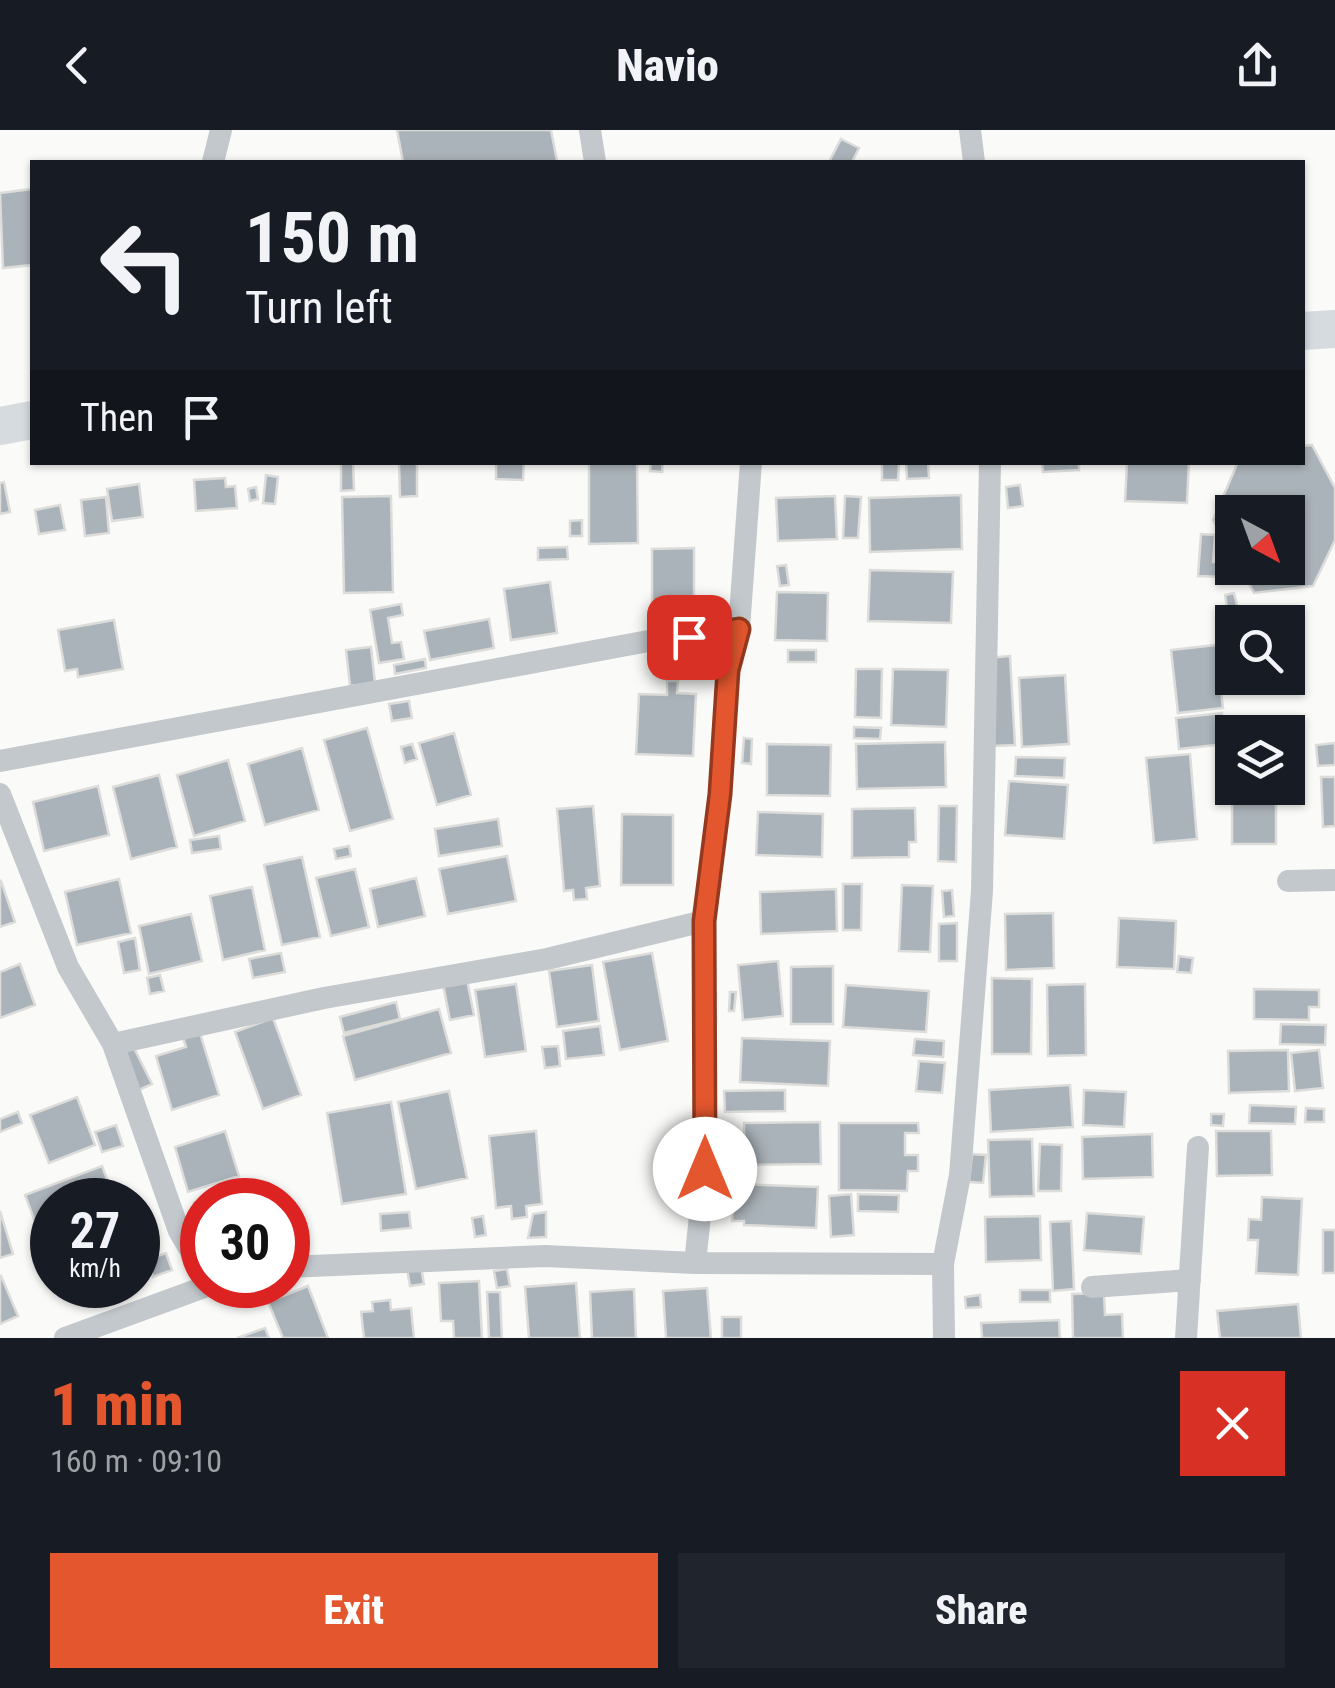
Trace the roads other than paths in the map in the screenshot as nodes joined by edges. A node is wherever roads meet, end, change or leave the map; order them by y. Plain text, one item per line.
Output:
1 (221, 130) edge
2 (590, 130) edge
3 (970, 130) edge
4 (214, 160) edge
5 (595, 160) edge
6 (974, 160) edge
7 (1335, 329) edge
8 (1305, 331) edge
9 (30, 420) edge
10 (0, 426) edge
11 (751, 465) edge
12 (990, 465) edge
13 (739, 629) junction
14 (0, 761) edge
15 (0, 794) edge
16 (1335, 880) edge
17 (1288, 881) dead end
18 (704, 921) junction
19 (113, 1044) junction
20 (1198, 1146) dead end
21 (180, 1231) edge
22 (695, 1263) junction
23 (943, 1264) junction
24 (310, 1266) edge
25 (1190, 1280) junction
26 (1092, 1287) dead end
27 (180, 1296) edge
28 (65, 1338) edge
29 (944, 1338) edge
30 (1186, 1338) edge

1 - 4 street
2 - 5 street
3 - 6 street
7 - 8 main road
9 - 10 main road
11 - 13 street
12 - 23 street
13 - 14 street
13 - 18 street
15 - 19 street
16 - 17 street
18 - 19 street
18 - 22 street
19 - 21 street
20 - 25 street
22 - 23 street
22 - 24 street
23 - 29 street
25 - 26 street
25 - 30 street
27 - 28 street

